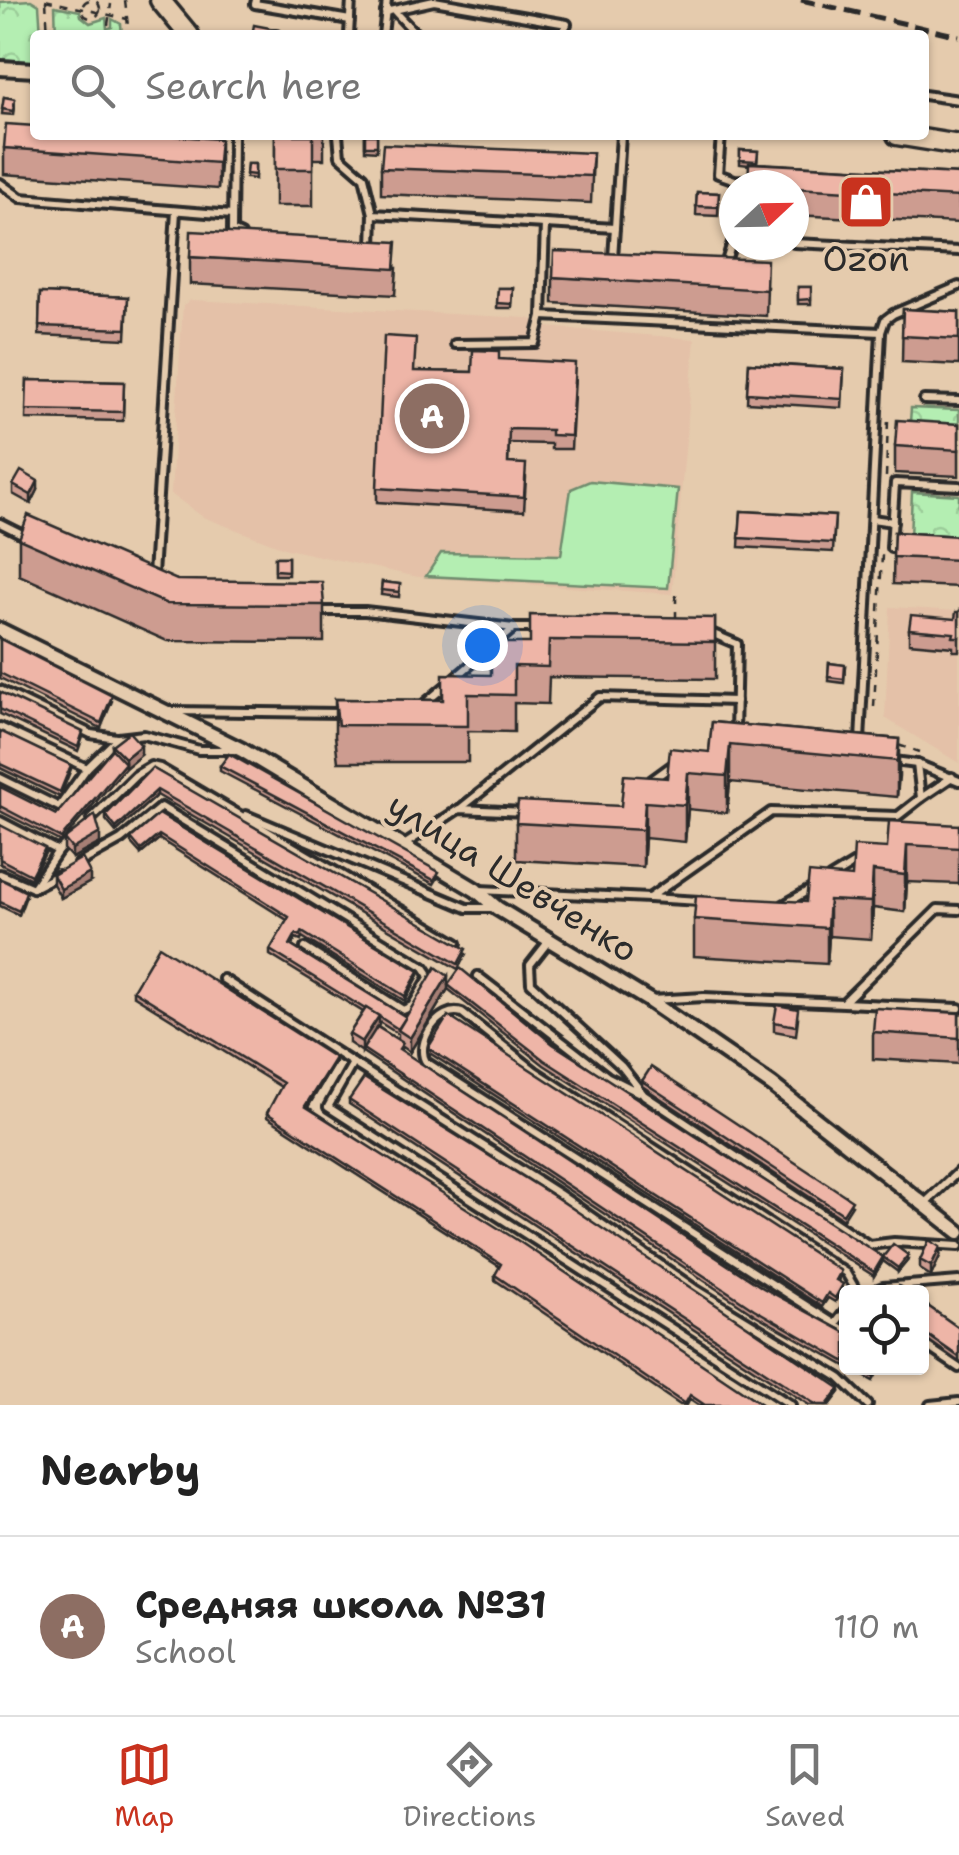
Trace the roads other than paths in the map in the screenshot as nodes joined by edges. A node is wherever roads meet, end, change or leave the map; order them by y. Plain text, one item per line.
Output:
1 (160, 0) edge
2 (256, 0) edge
3 (350, 0) edge
4 (387, 0) edge
5 (385, 12) junction
6 (395, 12) junction
7 (350, 20) junction
8 (185, 30) edge
9 (349, 30) edge
10 (383, 30) edge
11 (412, 30) edge
12 (564, 30) edge
13 (0, 68) edge
14 (30, 70) edge
15 (929, 95) edge
16 (959, 100) edge
17 (233, 140) edge
18 (338, 140) edge
19 (621, 140) edge
20 (721, 140) edge
21 (929, 140) edge
22 (959, 144) edge
23 (217, 154) edge
24 (233, 154) junction
25 (719, 174) edge
26 (0, 182) edge
27 (176, 211) junction
28 (373, 214) junction
29 (232, 215) junction
30 (544, 224) junction
31 (615, 228) junction
32 (254, 241) edge
33 (809, 243) edge
34 (352, 246) edge
35 (959, 251) edge
36 (632, 260) edge
37 (726, 260) edge
38 (706, 264) edge
39 (959, 286) edge
40 (542, 316) junction
41 (881, 332) junction
42 (455, 344) dead end
43 (924, 400) dead end
44 (959, 401) edge
45 (959, 486) edge
46 (872, 518) junction
47 (889, 521) junction
48 (0, 524) edge
49 (38, 542) edge
50 (905, 549) edge
51 (153, 577) edge
52 (308, 610) edge
53 (514, 628) junction
54 (550, 628) edge
55 (0, 630) edge
56 (676, 631) edge
57 (0, 690) edge
58 (736, 701) junction
59 (165, 710) junction
60 (355, 714) edge
61 (412, 714) edge
62 (0, 726) edge
63 (118, 738) junction
64 (735, 749) edge
65 (242, 750) junction
66 (859, 756) edge
67 (878, 759) edge
68 (681, 760) edge
69 (917, 764) junction
70 (86, 768) junction
71 (0, 778) edge
72 (955, 779) edge
73 (649, 782) edge
74 (921, 798) junction
75 (227, 807) junction
76 (459, 809) junction
77 (530, 812) edge
78 (0, 821) edge
79 (84, 826) edge
80 (71, 838) edge
81 (404, 845) junction
82 (58, 851) junction
83 (862, 860) edge
84 (0, 874) edge
85 (33, 888) junction
86 (476, 890) junction
87 (649, 898) junction
88 (706, 902) edge
89 (782, 906) edge
90 (497, 908) junction
91 (959, 910) edge
92 (549, 940) junction
93 (457, 942) edge
94 (304, 948) edge
95 (478, 976) dead end
96 (223, 979) dead end
97 (648, 1000) junction
98 (844, 1002) junction
99 (959, 1008) edge
100 (354, 1063) junction
101 (644, 1095) junction
102 (959, 1172) edge
103 (924, 1203) junction
104 (959, 1232) edge
105 (959, 1246) edge
106 (959, 1280) edge
107 (853, 1285) edge
108 (905, 1285) edge
109 (839, 1320) edge
110 (836, 1324) junction
111 (839, 1326) edge
112 (929, 1348) edge
113 (959, 1368) edge
114 (959, 1402) edge
115 (792, 1405) edge
116 (868, 1405) edge
117 (930, 1405) edge

1 - 8 street
2 - 7 lane
3 - 7 lane
4 - 5 lane
5 - 6 lane
5 - 10 lane
6 - 11 lane
6 - 12 lane
7 - 9 lane
13 - 14 street
15 - 16 lane
17 - 24 lane
18 - 28 lane
19 - 31 lane
20 - 25 lane
21 - 22 street
23 - 24 lane
24 - 29 lane
26 - 27 lane
27 - 29 lane
27 - 51 lane
28 - 30 lane
28 - 34 lane
29 - 32 lane
30 - 31 lane
30 - 40 lane
31 - 36 lane
33 - 35 lane
37 - 38 lane
39 - 41 lane
40 - 41 lane
40 - 42 lane
41 - 46 lane
43 - 44 lane
45 - 47 lane
46 - 47 lane
46 - 66 lane
47 - 50 lane
48 - 49 lane
52 - 53 lane
53 - 54 lane
53 - 61 lane
55 - 59 street, улица Шевченко
56 - 58 lane
57 - 63 lane
58 - 64 lane
58 - 76 lane
59 - 60 lane
59 - 65 street, улица Шевченко
62 - 70 lane
63 - 65 lane
63 - 70 lane
65 - 81 street, улица Шевченко
67 - 69 lane
68 - 73 lane
69 - 72 lane
69 - 74 lane
70 - 71 lane
72 - 74 lane
74 - 87 lane
75 - 79 lane
75 - 90 lane
75 - 93 lane
76 - 77 lane
76 - 81 lane
78 - 82 lane
80 - 82 lane
81 - 86 street, улица Шевченко
82 - 85 lane
83 - 89 lane
84 - 85 lane
85 - 94 lane
86 - 87 lane
86 - 90 street, улица Шевченко
87 - 88 lane
90 - 92 street, улица Шевченко
91 - 98 lane
92 - 97 street, улица Шевченко
92 - 101 lane
95 - 101 lane
96 - 100 lane
97 - 98 lane
97 - 103 street, улица Шевченко
98 - 99 lane
100 - 115 lane
100 - 116 lane
101 - 105 lane
102 - 103 lane
103 - 104 street, улица Шевченко
106 - 108 lane
107 - 110 lane
109 - 110 lane
110 - 111 lane
112 - 113 lane
114 - 117 lane

